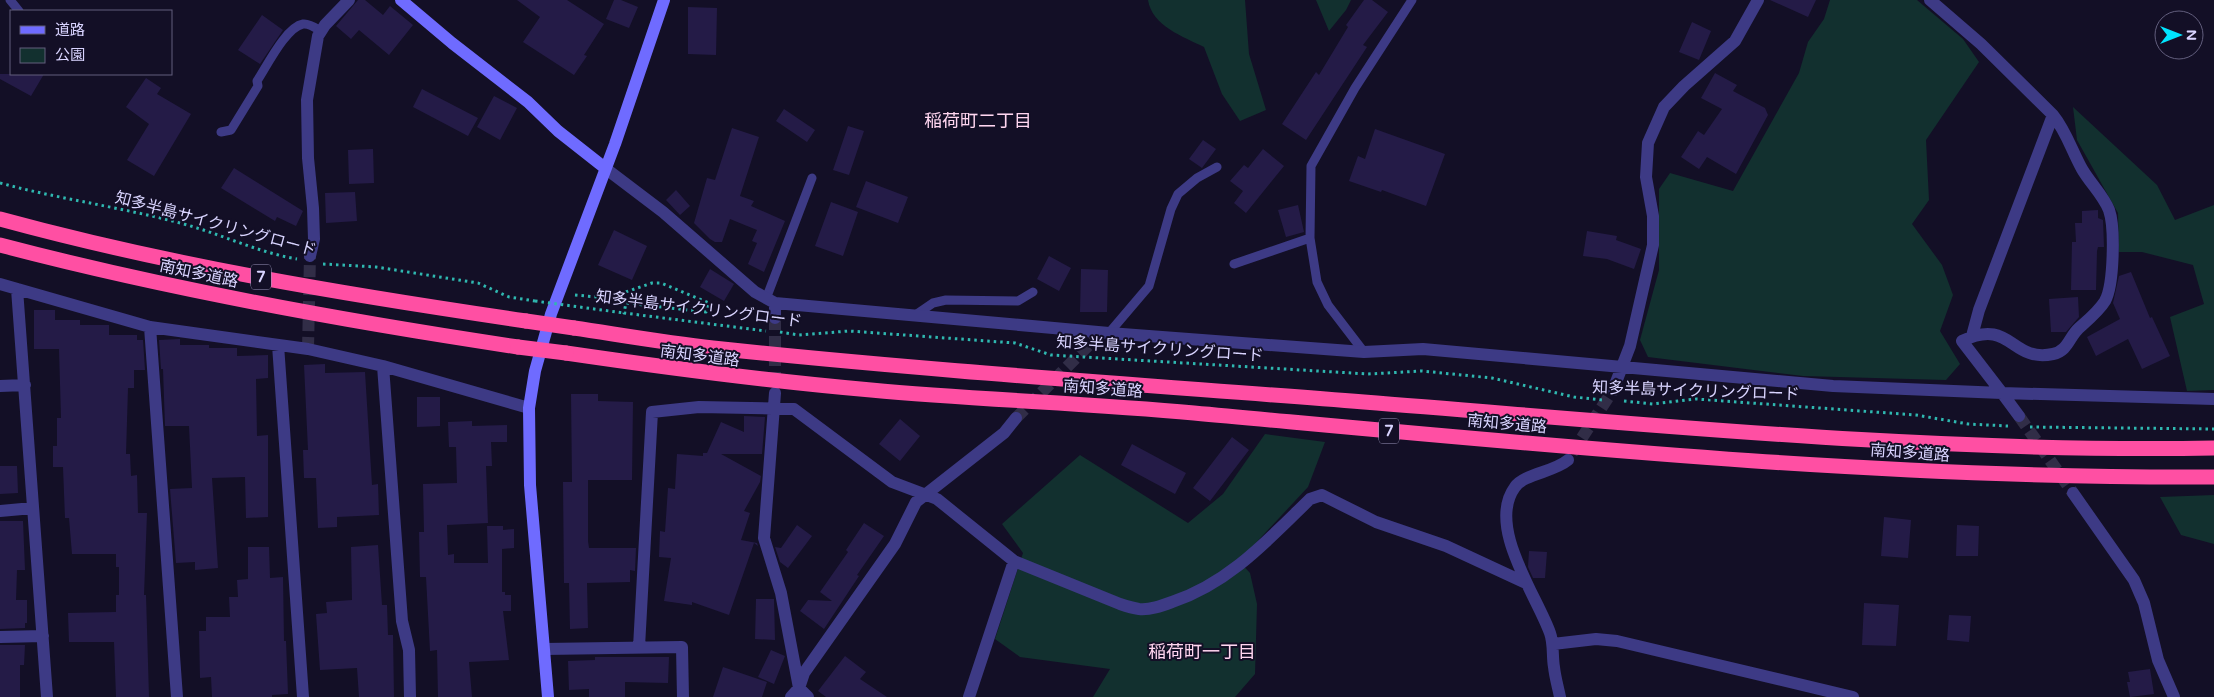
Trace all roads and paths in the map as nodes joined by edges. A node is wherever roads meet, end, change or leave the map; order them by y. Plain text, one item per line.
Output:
1 (10, 0) edge
2 (349, 0) edge
3 (402, 0) edge
4 (664, 0) edge
5 (1412, 0) edge
6 (1758, 0) edge
7 (1930, 0) edge
8 (18, 10) edge
9 (321, 31) junction
10 (2053, 115) junction
11 (221, 132) dead end
12 (1217, 166) dead end
13 (606, 168) junction
14 (812, 178) dead end
15 (0, 183) edge
16 (0, 219) edge
17 (1310, 238) junction
18 (0, 245) edge
19 (308, 259) junction
20 (1234, 264) dead end
21 (0, 284) edge
22 (17, 289) junction
23 (1033, 292) dead end
24 (575, 295) dead end
25 (770, 301) junction
26 (624, 313) junction
27 (914, 316) junction
28 (774, 318) tunnel mouth
29 (150, 326) junction
30 (1109, 333) junction
31 (1972, 336) junction
32 (278, 345) junction
33 (1364, 352) junction
34 (383, 366) junction
35 (1622, 368) junction
36 (24, 385) junction
37 (0, 386) edge
38 (775, 393) tunnel mouth
39 (2002, 393) junction
40 (1613, 395) joint
41 (2214, 399) edge
42 (1623, 401) dead end
43 (529, 408) junction
44 (774, 408) junction
45 (1016, 418) tunnel mouth
46 (2021, 423) junction
47 (2214, 429) edge
48 (2214, 448) edge
49 (1568, 460) tunnel mouth
50 (2214, 477) edge
51 (2073, 493) tunnel mouth
52 (924, 496) junction
53 (33, 508) junction
54 (0, 511) edge
55 (1014, 561) junction
56 (1526, 583) junction
57 (42, 636) junction
58 (0, 637) edge
59 (1553, 644) junction
60 (639, 647) junction
61 (544, 648) junction
62 (799, 694) edge
63 (47, 697) edge
64 (177, 697) edge
65 (303, 697) edge
66 (410, 697) edge
67 (548, 697) edge
68 (683, 697) edge
69 (969, 697) edge
70 (1560, 697) edge
71 (1853, 697) edge
72 (2174, 697) edge

1 - 8 lane
2 - 9 street
3 - 13 street
4 - 13 street
5 - 17 lane
6 - 35 street
7 - 10 street
9 - 11 lane
9 - 19 street
10 - 31 street
10 - 31 street
12 - 30 lane
13 - 25 street
13 - 43 street
14 - 25 lane
15 - 19 path, 知多半島サイクリングロード
16 - 48 highway, 南知多道路 / 7, bridge
17 - 20 lane
17 - 33 lane
18 - 50 highway, 南知多道路 / 7, bridge
19 - 26 path, 知多半島サイクリングロード, bridge
21 - 22 street
22 - 29 street
22 - 36 street
23 - 27 lane
24 - 26 path
25 - 27 street
25 - 28 street
26 - 40 path, 知多半島サイクリングロード
27 - 30 street
29 - 32 street
29 - 64 street
30 - 33 street
31 - 39 street
32 - 34 street
32 - 65 street
33 - 35 street
34 - 43 street
34 - 66 street
35 - 39 street
35 - 40 street
36 - 37 street
36 - 53 street
38 - 44 street
39 - 41 street
39 - 46 street
42 - 46 path, 知多半島サイクリングロード
43 - 61 street
44 - 52 street
44 - 60 street
44 - 62 street
45 - 52 street
46 - 47 path, 知多半島サイクリングロード
49 - 56 street
51 - 72 street
52 - 55 street
52 - 62 street
53 - 54 street
53 - 57 street
55 - 56 street
55 - 69 street
56 - 59 street
57 - 58 street
57 - 63 street
59 - 70 street
59 - 71 street
60 - 61 street
60 - 68 street
61 - 67 street

